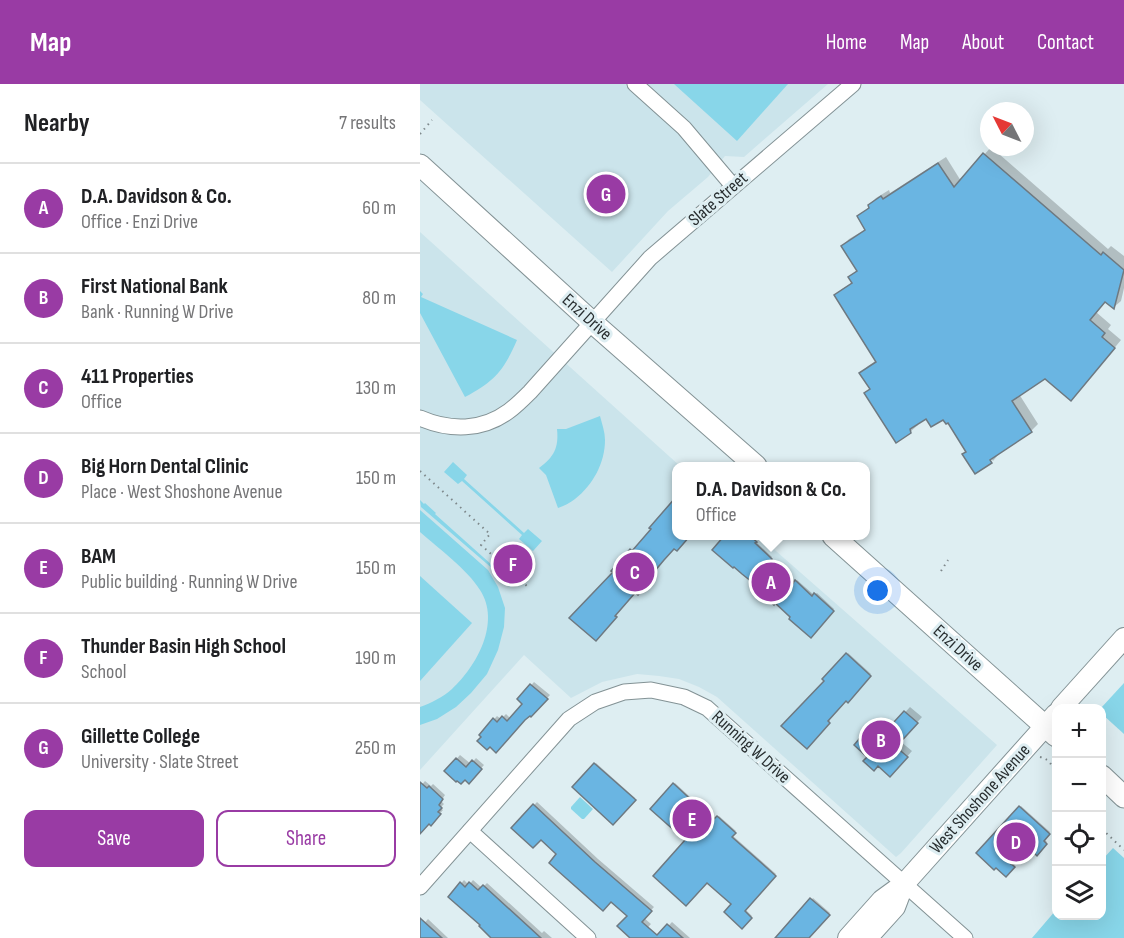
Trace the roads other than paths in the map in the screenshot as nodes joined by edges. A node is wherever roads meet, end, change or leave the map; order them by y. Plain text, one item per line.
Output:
1 (635, 84) edge
2 (853, 84) edge
3 (420, 165) edge
4 (733, 186) junction
5 (592, 322) junction
6 (420, 418) edge
7 (751, 462) edge
8 (838, 540) edge
9 (1124, 638) edge
10 (1065, 704) edge
11 (1052, 724) edge
12 (1052, 726) edge
13 (1106, 780) edge
14 (1124, 796) edge
15 (470, 831) junction
16 (904, 884) junction
17 (420, 887) edge
18 (588, 938) edge
19 (848, 938) edge
20 (867, 938) edge
21 (965, 938) edge

1 - 4 street
2 - 4 street, Slate Street
3 - 5 main road, Enzi Drive
4 - 5 street, Slate Street
5 - 6 street, Slate Street
5 - 7 main road, Enzi Drive
8 - 11 main road, Enzi Drive
9 - 10 street
12 - 16 street, West Shoshone Avenue
13 - 14 main road
15 - 16 street, Running W Drive
15 - 17 street, Running W Drive
15 - 18 street
16 - 19 street
16 - 20 street
16 - 21 street, Running W Drive

